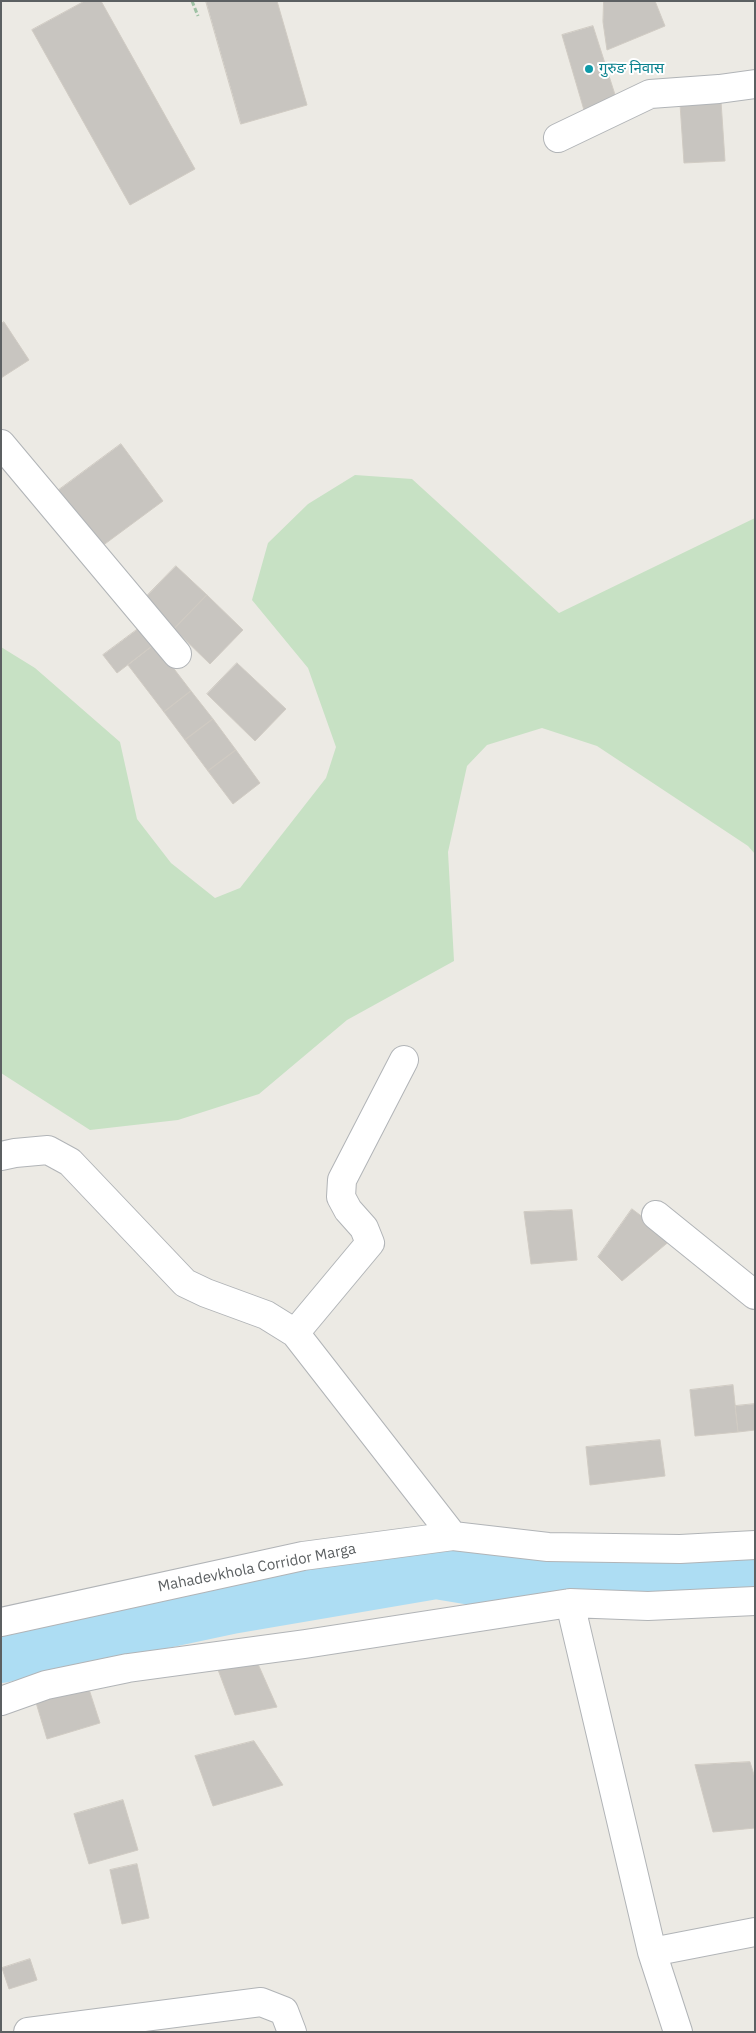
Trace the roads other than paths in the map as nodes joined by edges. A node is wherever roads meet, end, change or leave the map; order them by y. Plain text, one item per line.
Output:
1 (755, 84) edge
2 (558, 138) dead end
3 (1, 444) edge
4 (177, 654) dead end
5 (404, 1060) dead end
6 (1, 1156) edge
7 (656, 1215) dead end
8 (755, 1295) edge
9 (294, 1333) junction
10 (453, 1536) junction
11 (755, 1545) edge
12 (755, 1601) edge
13 (570, 1603) junction
14 (1, 1622) edge
15 (1, 1701) edge
16 (755, 1932) edge
17 (652, 1952) junction
18 (28, 2032) edge
19 (292, 2032) edge
20 (678, 2032) edge

1 - 2 street
3 - 4 street
5 - 9 street
6 - 9 street
7 - 8 street
9 - 10 street
10 - 11 street, Mahadevkhola Corridor Marga
10 - 14 street, Mahadevkhola Corridor Marga
12 - 13 street
13 - 15 street
13 - 17 street
16 - 17 street
17 - 20 street
18 - 19 street

